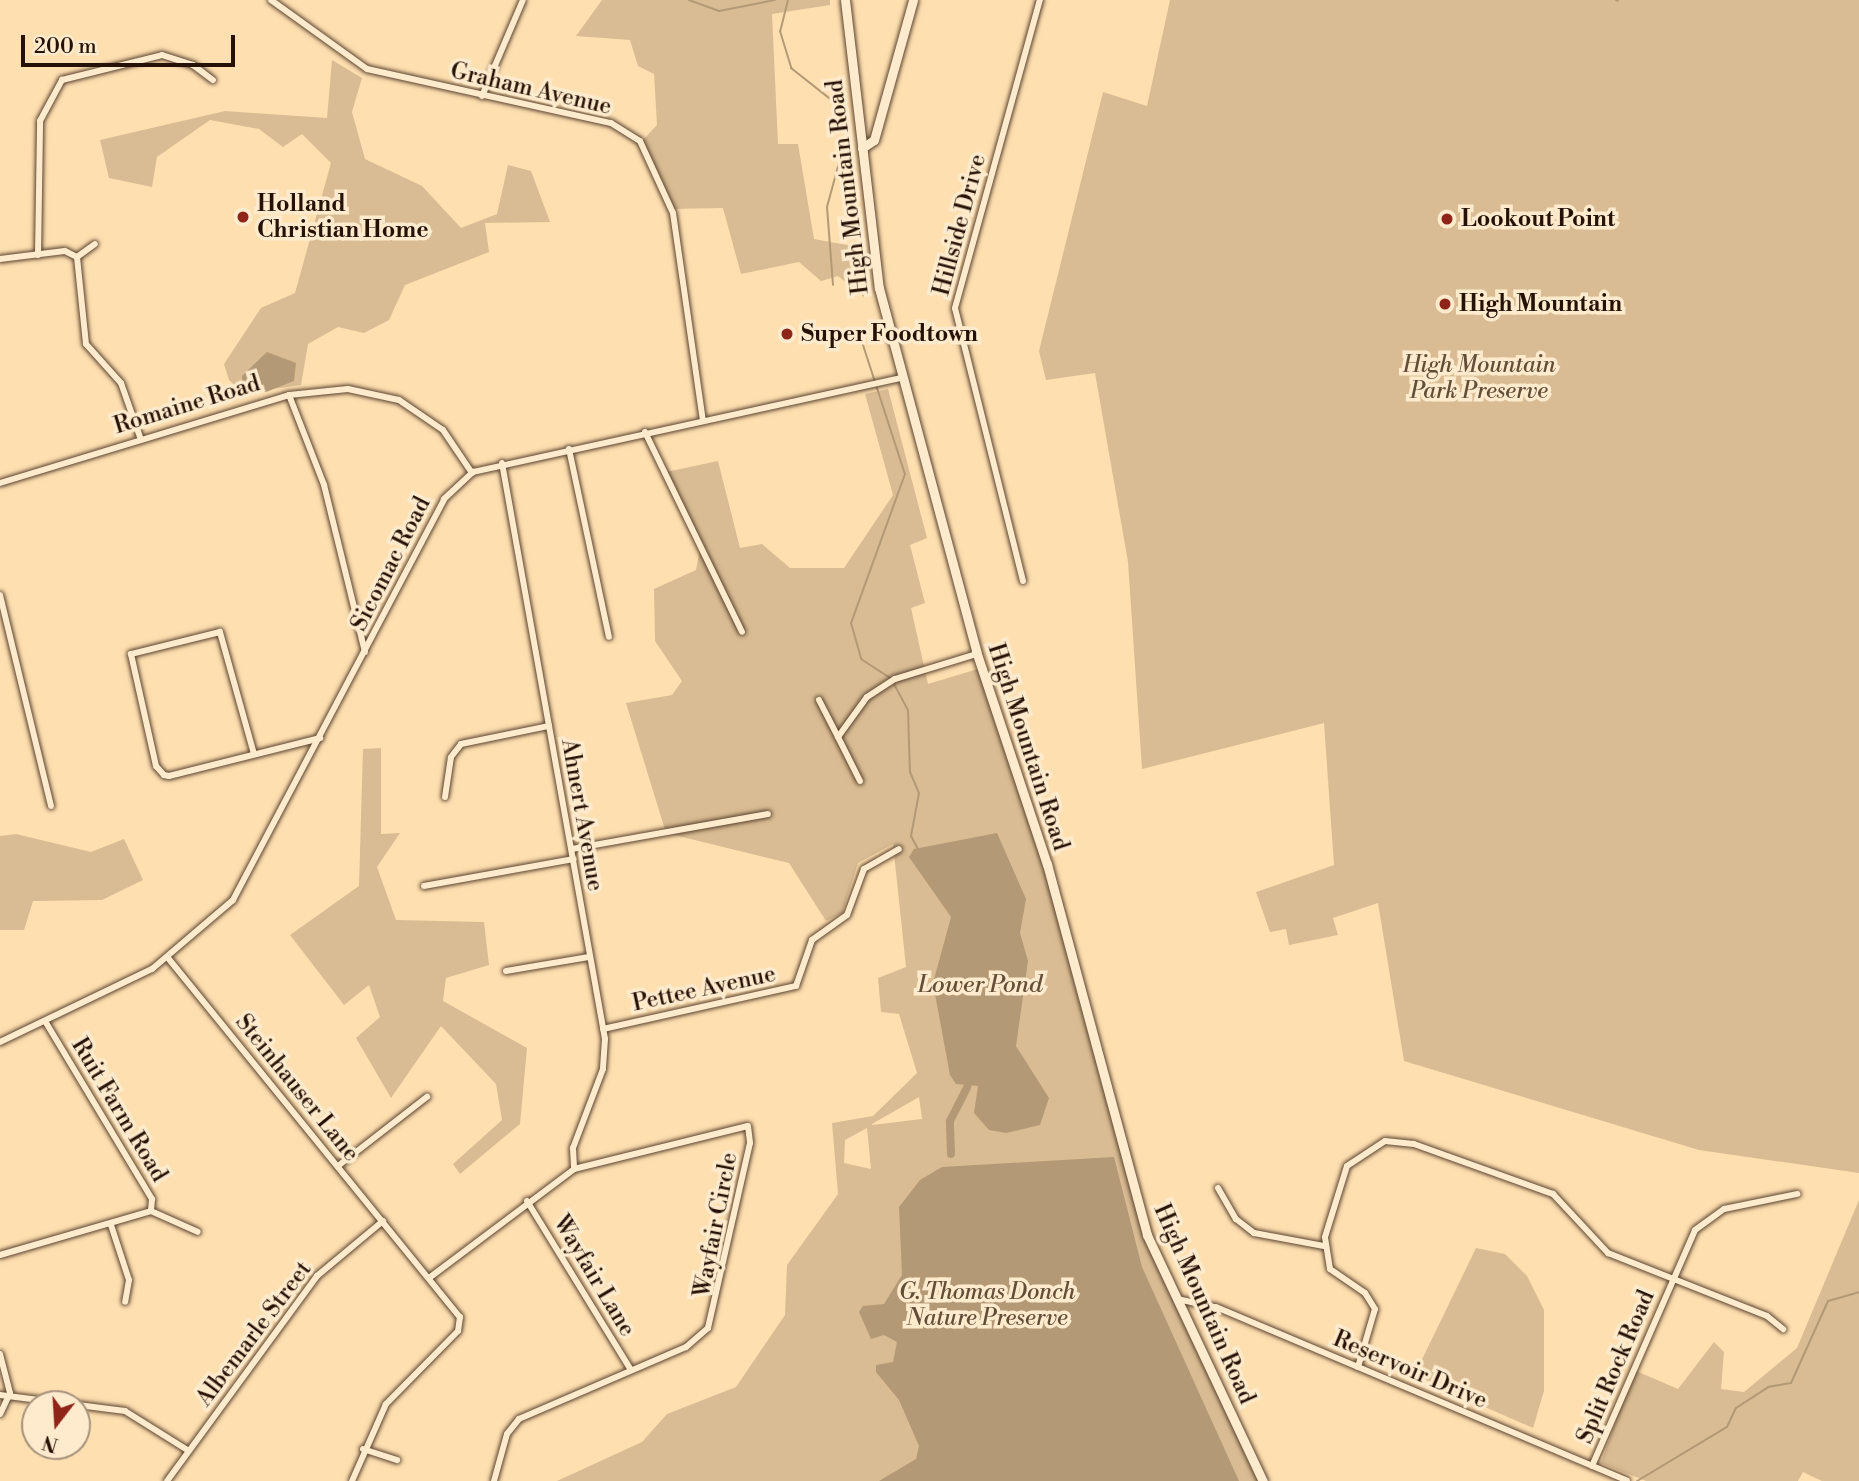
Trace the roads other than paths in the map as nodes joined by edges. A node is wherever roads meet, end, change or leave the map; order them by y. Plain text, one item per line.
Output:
1 (271, 0) edge
2 (523, 0) edge
3 (845, 0) edge
4 (913, 0) edge
5 (1040, 0) edge
6 (213, 80) dead end
7 (482, 96) junction
8 (862, 148) junction
9 (95, 244) dead end
10 (37, 255) junction
11 (77, 257) junction
12 (0, 260) edge
13 (902, 378) junction
14 (289, 395) junction
15 (703, 420) junction
16 (645, 432) junction
17 (139, 437) junction
18 (569, 449) junction
19 (502, 463) junction
20 (472, 473) junction
21 (0, 483) edge
22 (1023, 582) dead end
23 (0, 595) edge
24 (742, 632) dead end
25 (609, 637) dead end
26 (365, 652) junction
27 (977, 654) junction
28 (819, 700) dead end
29 (549, 726) junction
30 (838, 737) junction
31 (320, 738) junction
32 (254, 754) junction
33 (860, 781) dead end
34 (446, 797) dead end
35 (51, 806) dead end
36 (768, 814) dead end
37 (572, 849) junction
38 (899, 849) dead end
39 (574, 859) junction
40 (424, 886) dead end
41 (589, 957) junction
42 (168, 958) junction
43 (506, 971) dead end
44 (45, 1021) junction
45 (603, 1029) junction
46 (0, 1042) edge
47 (427, 1097) dead end
48 (338, 1166) junction
49 (574, 1169) junction
50 (1218, 1188) dead end
51 (1797, 1194) dead end
52 (527, 1201) junction
53 (151, 1211) junction
54 (383, 1221) junction
55 (111, 1225) junction
56 (198, 1232) dead end
57 (1324, 1246) junction
58 (0, 1255) edge
59 (429, 1278) junction
60 (1673, 1281) junction
61 (1177, 1299) junction
62 (125, 1302) dead end
63 (1783, 1329) dead end
64 (0, 1354) edge
65 (1358, 1367) junction
66 (631, 1370) junction
67 (10, 1393) junction
68 (0, 1395) edge
69 (0, 1414) edge
70 (363, 1449) junction
71 (189, 1451) junction
72 (397, 1460) dead end
73 (1592, 1466) junction
74 (167, 1481) edge
75 (352, 1481) edge
76 (494, 1481) edge
77 (1263, 1481) edge
78 (1627, 1481) edge

1 - 7 street, Graham Avenue
2 - 7 street
3 - 8 main road, High Mountain Road
4 - 8 main road
5 - 22 street, Hillside Drive
6 - 10 street
7 - 15 street, Graham Avenue
8 - 13 main road, High Mountain Road
9 - 11 street
10 - 11 street
10 - 12 street
11 - 17 street
13 - 15 street, Sicomac Road
13 - 27 main road, High Mountain Road
14 - 17 street, Romaine Road
14 - 20 street
14 - 26 street, Romaine Road
15 - 16 street, Sicomac Road
16 - 18 street, Sicomac Road
16 - 24 street
17 - 21 street, Romaine Road
18 - 19 street, Sicomac Road
18 - 25 street
19 - 20 street, Sicomac Road
19 - 29 street, Ahnert Avenue
20 - 26 street, Sicomac Road
23 - 35 street
26 - 31 street, Sicomac Road
27 - 30 street
27 - 61 main road, High Mountain Road
28 - 30 street
29 - 34 street
29 - 37 street, Ahnert Avenue
30 - 33 street
31 - 32 street
31 - 42 street, Sicomac Road
32 - 32 street
36 - 37 street
37 - 39 street, Ahnert Avenue
38 - 45 street, Pettee Avenue
39 - 40 street
39 - 41 street, Ahnert Avenue
41 - 43 street
41 - 45 street, Ahnert Avenue
42 - 44 street, Sicomac Road
42 - 48 street, Steinhauser Lane
44 - 46 street, Sicomac Road
44 - 53 street, Ruit Farm Road
45 - 49 street, Ahnert Avenue
47 - 48 street
48 - 54 street, Steinhauser Lane
49 - 52 street, Wayfair Circle
49 - 66 street, Wayfair Circle
50 - 57 street
51 - 60 street
52 - 59 street, Wayfair Circle
52 - 66 street, Wayfair Lane
53 - 55 street
53 - 56 street, Ruit Farm Road
54 - 59 street, Steinhauser Lane
54 - 71 street, Albemarle Street
55 - 58 street
55 - 62 street
57 - 60 street, Split Rock Road
57 - 65 street
59 - 70 street, Steinhauser Lane
60 - 63 street
60 - 73 street, Split Rock Road
61 - 65 street, Reservoir Drive
61 - 77 main road, High Mountain Road
64 - 67 street
65 - 73 street, Reservoir Drive
66 - 76 street, Wayfair Circle
67 - 68 street
67 - 69 street
67 - 71 street
70 - 72 street
70 - 75 street
71 - 74 street, Albemarle Street
73 - 78 street, Reservoir Drive

